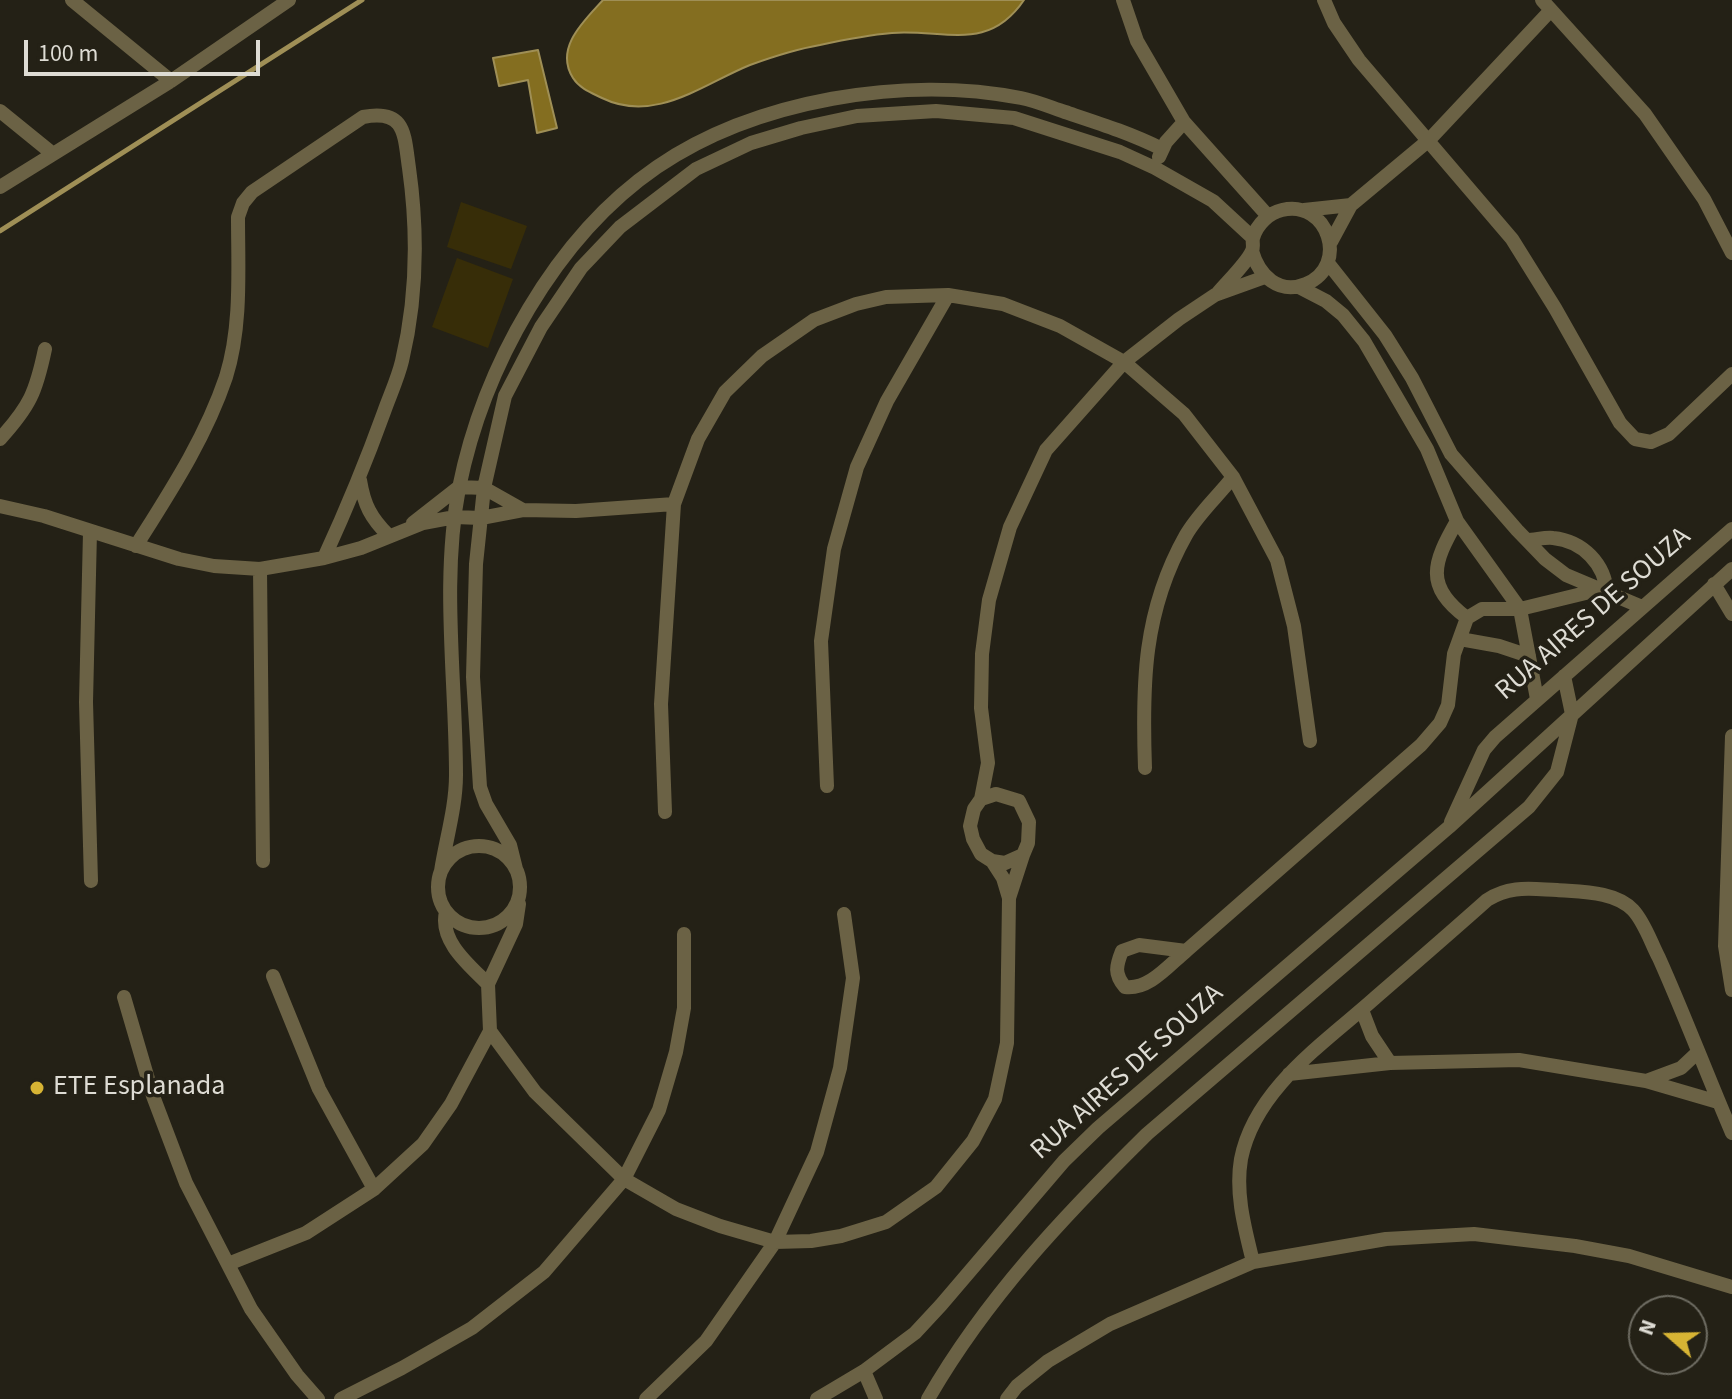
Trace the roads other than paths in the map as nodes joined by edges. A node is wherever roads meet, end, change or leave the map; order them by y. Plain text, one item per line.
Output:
1 (72, 0) edge
2 (1123, 0) edge
3 (1324, 0) edge
4 (284, 1) edge
5 (1546, 5) edge
6 (171, 81) junction
7 (0, 111) edge
8 (1184, 122) junction
9 (1429, 140) junction
10 (1162, 149) junction
11 (53, 154) junction
12 (1155, 168) junction
13 (0, 187) edge
14 (1351, 205) junction
15 (1304, 210) junction
16 (1268, 216) junction
17 (1331, 242) junction
18 (1253, 244) junction
19 (1732, 253) edge
20 (1328, 263) junction
21 (1265, 277) junction
22 (1299, 287) junction
23 (948, 295) junction
24 (1215, 295) junction
25 (45, 349) dead end
26 (1124, 362) junction
27 (1732, 374) edge
28 (0, 439) edge
29 (1233, 477) junction
30 (360, 480) junction
31 (459, 487) junction
32 (484, 488) junction
33 (674, 504) junction
34 (0, 506) edge
35 (523, 510) junction
36 (455, 517) junction
37 (481, 518) junction
38 (1457, 521) junction
39 (423, 523) junction
40 (1732, 529) edge
41 (90, 532) junction
42 (396, 533) junction
43 (454, 538) junction
44 (1527, 540) junction
45 (136, 546) junction
46 (324, 558) junction
47 (260, 569) junction
48 (1732, 569) edge
49 (1714, 584) junction
50 (1603, 591) junction
51 (1642, 607) junction
52 (1520, 609) junction
53 (1732, 614) edge
54 (1467, 618) junction
55 (1460, 639) junction
56 (1529, 656) junction
57 (1564, 676) junction
58 (1537, 699) junction
59 (1572, 714) junction
60 (1732, 736) edge
61 (1310, 741) dead end
62 (988, 763) junction
63 (1145, 768) dead end
64 (827, 786) dead end
65 (1008, 796) junction
66 (981, 799) junction
67 (665, 812) dead end
68 (1449, 827) junction
69 (1023, 855) junction
70 (263, 861) dead end
71 (992, 861) junction
72 (516, 869) junction
73 (441, 871) junction
74 (91, 881) dead end
75 (520, 895) junction
76 (1009, 898) junction
77 (1729, 904) edge
78 (446, 912) junction
79 (844, 914) dead end
80 (684, 934) dead end
81 (1186, 951) junction
82 (273, 976) dead end
83 (488, 984) junction
84 (1732, 990) edge
85 (124, 997) dead end
86 (1362, 1010) junction
87 (490, 1031) junction
88 (1698, 1052) junction
89 (1390, 1063) junction
90 (1289, 1074) junction
91 (1646, 1081) junction
92 (1718, 1102) junction
93 (1732, 1133) edge
94 (624, 1179) junction
95 (374, 1189) junction
96 (775, 1242) junction
97 (1253, 1262) junction
98 (228, 1264) junction
99 (1732, 1287) edge
100 (864, 1371) junction
101 (1021, 1392) edge
102 (318, 1399) edge
103 (341, 1399) edge
104 (646, 1399) edge
105 (817, 1399) edge
106 (876, 1399) edge
107 (928, 1399) edge
108 (1007, 1399) edge

1 - 6 street
2 - 8 street
3 - 9 street
4 - 6 street
5 - 9 street
5 - 19 street
6 - 11 street
7 - 11 street
8 - 10 street
8 - 16 street
9 - 14 street
9 - 27 street
10 - 12 street
10 - 31 street
11 - 13 street
12 - 18 street
12 - 32 street
14 - 15 street
14 - 17 street
15 - 16 street
15 - 17 street
16 - 18 street
17 - 20 street
18 - 21 street
18 - 24 street
20 - 22 street
20 - 44 street
21 - 22 street
21 - 24 street
22 - 38 street
23 - 26 street
23 - 33 street
23 - 64 street
24 - 26 street
25 - 28 street
26 - 29 street
26 - 62 street
29 - 61 street
29 - 63 street
30 - 42 street
30 - 45 street
30 - 46 street
31 - 32 street
31 - 36 street
31 - 42 street
32 - 35 street
32 - 37 street
33 - 35 street
33 - 67 street
34 - 41 street
35 - 37 street
36 - 37 street
36 - 39 street
36 - 43 street
37 - 72 street
38 - 52 street
38 - 54 street
39 - 42 street
39 - 43 street
40 - 51 street, RUA AIRES DE SOUZA
41 - 45 street
41 - 74 street
42 - 46 street
43 - 73 street
44 - 50 street
44 - 50 street
45 - 47 street
46 - 47 street
47 - 70 street
48 - 49 street, RUA AIRES DE SOUZA
49 - 53 street
49 - 59 street, RUA AIRES DE SOUZA
50 - 51 street
50 - 52 street
51 - 57 street, RUA AIRES DE SOUZA
52 - 54 street
52 - 56 street
54 - 55 street
55 - 56 street
55 - 81 street
56 - 58 street
57 - 58 street, RUA AIRES DE SOUZA
57 - 59 street
58 - 68 street, RUA AIRES DE SOUZA
59 - 68 street, RUA AIRES DE SOUZA
59 - 107 street
60 - 77 street
62 - 65 street
62 - 66 street
65 - 66 street
65 - 69 street
66 - 71 street
68 - 100 street, RUA AIRES DE SOUZA
69 - 71 street
69 - 76 street
71 - 76 street
72 - 73 street
72 - 75 street
73 - 78 street
75 - 78 street
75 - 83 street
76 - 96 street
77 - 84 street
78 - 83 street
79 - 96 street
80 - 94 street
81 - 81 street
82 - 95 street
83 - 87 street
85 - 98 street
86 - 88 street
86 - 89 street
86 - 90 street
87 - 94 street
87 - 95 street
88 - 91 street
88 - 92 street
89 - 90 street
89 - 91 street
90 - 97 street
91 - 92 street
92 - 93 street
94 - 96 street
94 - 103 street
95 - 98 street
96 - 104 street
97 - 99 street
97 - 101 street
98 - 102 street
100 - 105 street, RUA AIRES DE SOUZA
100 - 106 street
101 - 108 street

